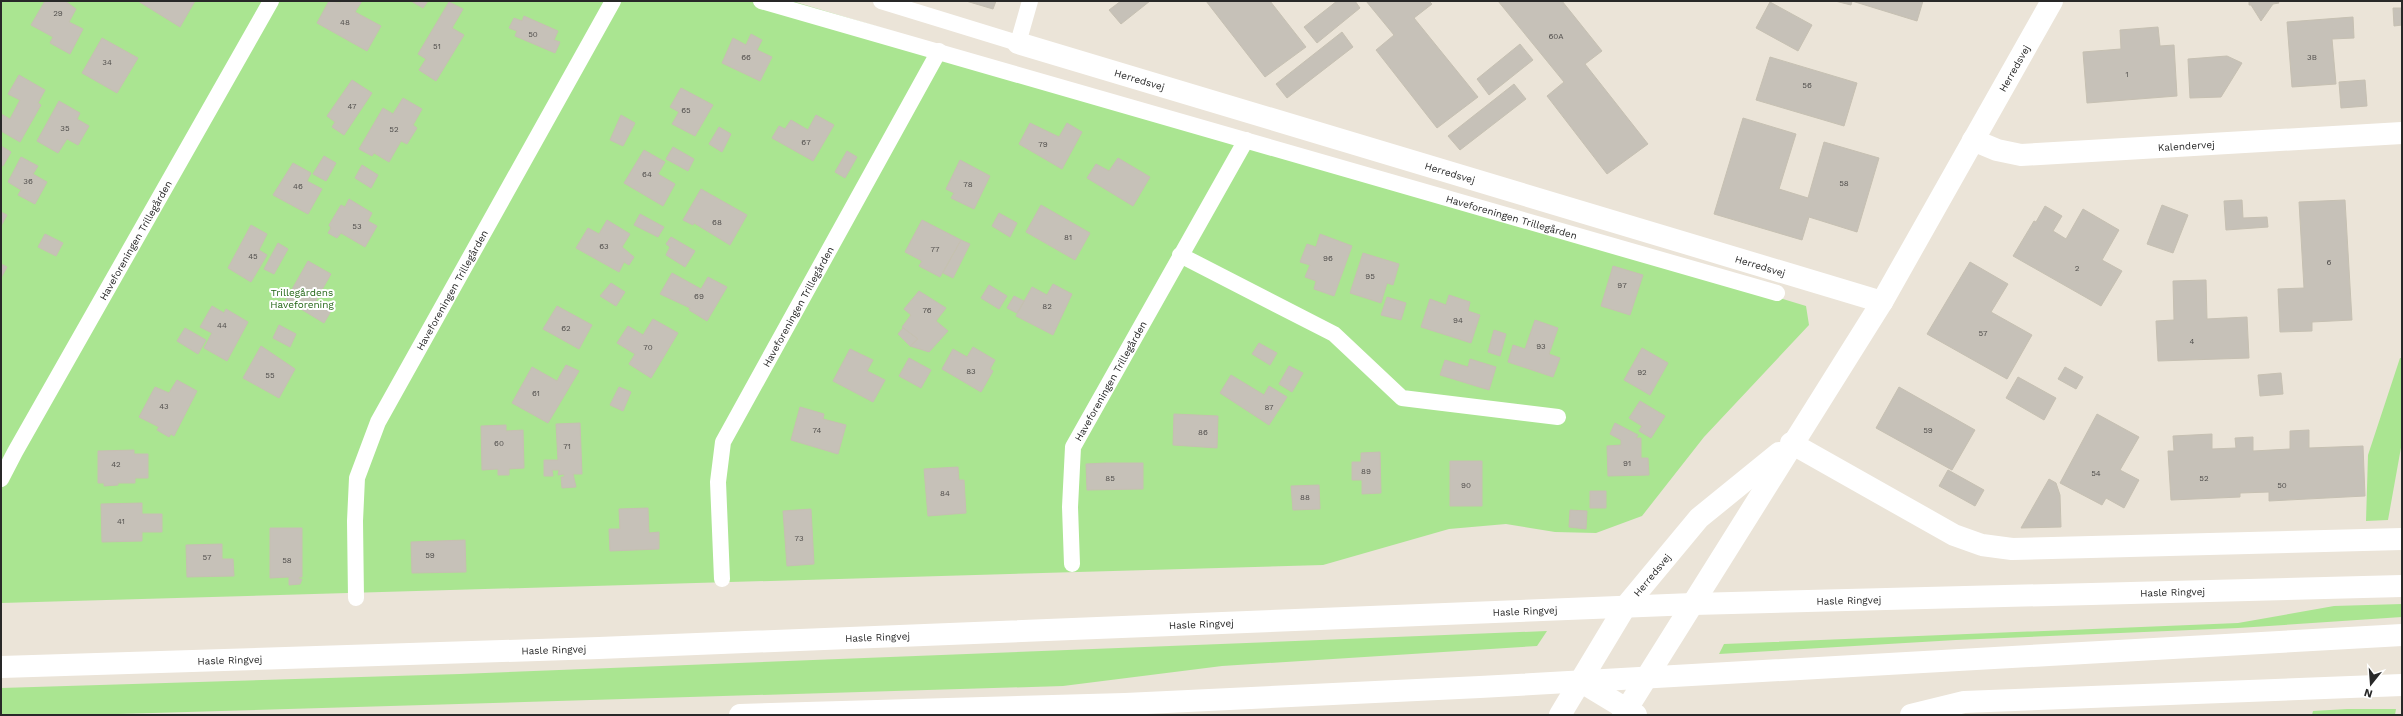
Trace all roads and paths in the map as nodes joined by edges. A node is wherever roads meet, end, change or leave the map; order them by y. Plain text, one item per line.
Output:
1 (271, 1) edge
2 (613, 1) edge
3 (761, 1) edge
4 (881, 1) edge
5 (1030, 1) edge
6 (2052, 1) edge
7 (1018, 43) junction
8 (939, 51) junction
9 (2402, 133) edge
10 (1246, 140) junction
11 (1973, 140) junction
12 (1180, 255) junction
13 (1777, 293) dead end
14 (1882, 302) junction
15 (1558, 417) dead end
16 (1791, 443) junction
17 (1, 479) edge
18 (2402, 540) edge
19 (1072, 564) dead end
20 (722, 579) dead end
21 (2402, 586) edge
22 (356, 598) dead end
23 (1693, 604) junction
24 (1625, 607) junction
25 (2402, 635) edge
26 (1, 667) edge
27 (1647, 677) junction
28 (1580, 681) junction
29 (2402, 685) edge
30 (1628, 713) edge
31 (740, 715) edge
32 (1560, 715) edge
33 (1911, 715) edge

1 - 17 lane, Haveforeningen Trillegården
2 - 22 lane, Haveforeningen Trillegården
3 - 8 lane, Haveforeningen Trillegården
4 - 7 lane
5 - 7 lane
6 - 11 main road, Herredsvej
7 - 14 main road, Herredsvej
8 - 10 lane, Haveforeningen Trillegården
8 - 20 lane, Haveforeningen Trillegården
9 - 11 main road, Kalendervej
10 - 12 lane, Haveforeningen Trillegården
10 - 13 lane, Haveforeningen Trillegården
11 - 14 main road, Herredsvej
12 - 15 lane
12 - 19 lane, Haveforeningen Trillegården
14 - 16 main road, Herredsvej
16 - 18 main road
16 - 23 main road, Herredsvej
16 - 24 main road, Herredsvej
21 - 23 main road, Hasle Ringvej
23 - 24 main road, Hasle Ringvej
23 - 27 main road, Herredsvej
24 - 26 main road, Hasle Ringvej
24 - 28 main road, Herredsvej
25 - 27 main road
27 - 28 main road
27 - 30 main road, Herredsvej
28 - 30 main road
28 - 31 main road
28 - 32 main road, Herredsvej
29 - 33 main road

